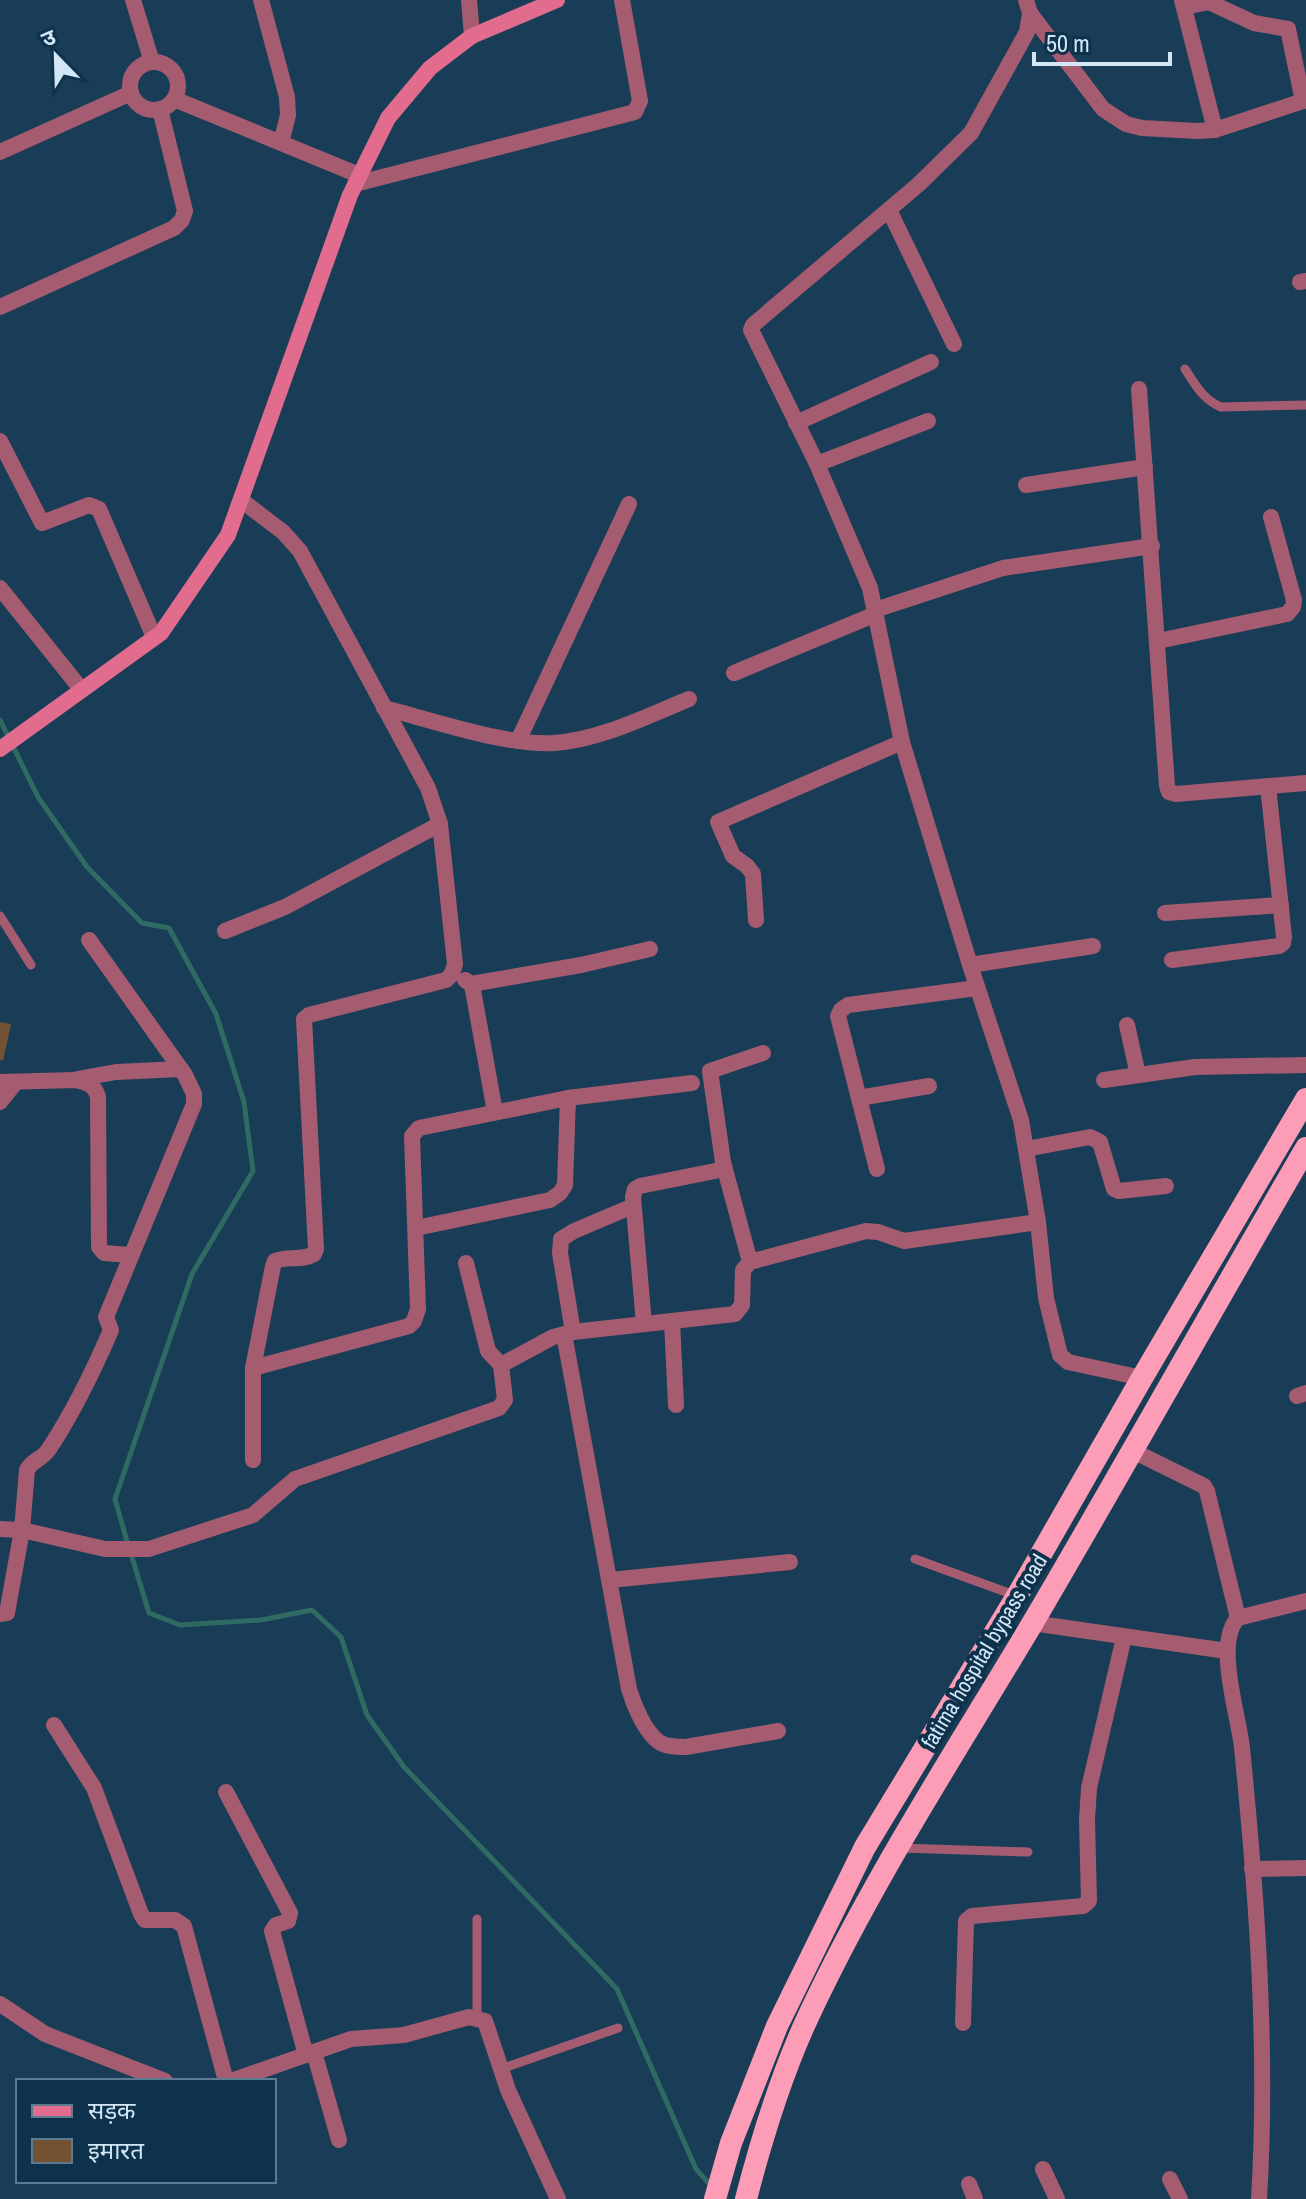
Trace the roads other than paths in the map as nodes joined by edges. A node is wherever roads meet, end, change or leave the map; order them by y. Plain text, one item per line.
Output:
1 (133, 0) edge
2 (261, 0) edge
3 (469, 0) edge
4 (557, 0) edge
5 (622, 0) edge
6 (1183, 4) edge
7 (1028, 6) edge
8 (472, 36) junction
9 (152, 62) junction
10 (131, 93) junction
11 (1304, 101) edge
12 (167, 104) junction
13 (1215, 130) junction
14 (281, 143) junction
15 (0, 152) edge
16 (357, 180) junction
17 (889, 210) junction
18 (0, 307) edge
19 (954, 344) dead end
20 (931, 362) dead end
21 (1185, 369) dead end
22 (1139, 389) dead end
23 (1306, 405) edge
24 (928, 421) dead end
25 (796, 423) junction
26 (0, 441) edge
27 (817, 464) junction
28 (1145, 467) junction
29 (1026, 485) dead end
30 (241, 500) junction
31 (629, 504) dead end
32 (1271, 517) dead end
33 (1152, 546) junction
34 (0, 588) edge
35 (876, 612) junction
36 (154, 637) junction
37 (1158, 641) junction
38 (734, 673) dead end
39 (81, 689) junction
40 (689, 699) dead end
41 (384, 708) junction
42 (518, 741) junction
43 (902, 742) junction
44 (0, 749) edge
45 (1306, 783) edge
46 (1268, 786) junction
47 (440, 824) junction
48 (1281, 905) junction
49 (1165, 913) dead end
50 (0, 916) edge
51 (756, 920) dead end
52 (225, 931) dead end
53 (89, 940) dead end
54 (1093, 946) dead end
55 (650, 949) dead end
56 (1172, 960) dead end
57 (31, 965) dead end
58 (970, 965) junction
59 (452, 974) junction
60 (471, 984) junction
61 (977, 988) junction
62 (1127, 1025) dead end
63 (763, 1053) dead end
64 (1306, 1065) edge
65 (181, 1069) junction
66 (1138, 1075) junction
67 (75, 1080) junction
68 (1104, 1080) dead end
69 (8, 1082) edge
70 (692, 1083) dead end
71 (929, 1086) dead end
72 (568, 1098) junction
73 (859, 1098) junction
74 (1306, 1099) edge
75 (0, 1102) edge
76 (495, 1112) junction
77 (1306, 1148) edge
78 (1026, 1149) junction
79 (723, 1162) junction
80 (877, 1169) dead end
81 (1166, 1186) dead end
82 (633, 1206) junction
83 (1038, 1222) junction
84 (416, 1228) junction
85 (131, 1255) junction
86 (750, 1262) junction
87 (466, 1263) dead end
88 (672, 1321) junction
89 (1174, 1323) junction
90 (644, 1324) junction
91 (568, 1333) junction
92 (1196, 1336) junction
93 (501, 1365) junction
94 (253, 1368) junction
95 (1142, 1378) junction
96 (676, 1405) dead end
97 (1131, 1450) junction
98 (253, 1460) dead end
99 (0, 1529) edge
100 (22, 1530) junction
101 (915, 1559) dead end
102 (790, 1562) dead end
103 (610, 1580) junction
104 (1017, 1596) junction
105 (1306, 1602) edge
106 (0, 1614) edge
107 (1238, 1618) junction
108 (1032, 1623) junction
109 (1124, 1637) junction
110 (1227, 1651) junction
111 (54, 1725) dead end
112 (778, 1731) dead end
113 (226, 1792) dead end
114 (896, 1848) junction
115 (1028, 1852) dead end
116 (1306, 1868) edge
117 (1252, 1869) junction
118 (477, 1919) dead end
119 (0, 2004) edge
120 (477, 2019) junction
121 (963, 2023) dead end
122 (618, 2028) dead end
123 (310, 2054) junction
124 (501, 2069) junction
125 (160, 2079) edge
126 (228, 2079) edge
127 (235, 2079) edge
128 (339, 2140) dead end
129 (1043, 2169) dead end
130 (1170, 2179) dead end
131 (558, 2199) edge
132 (715, 2199) edge
133 (746, 2199) edge
134 (1057, 2199) edge
135 (1180, 2199) edge
136 (1259, 2199) edge

1 - 9 street
2 - 14 street
3 - 8 street
4 - 8 main road
5 - 16 street
6 - 11 street
6 - 13 street
7 - 13 street
7 - 17 street
8 - 16 main road
9 - 10 street
9 - 12 street
10 - 12 street
10 - 15 street
11 - 13 street
12 - 14 street
12 - 18 street
14 - 16 street
16 - 30 main road
17 - 19 street
17 - 25 street
20 - 25 street
21 - 23 lane
22 - 28 street
24 - 27 street
25 - 27 street
26 - 36 street
27 - 35 street
28 - 29 street
28 - 33 street
30 - 36 main road
30 - 41 street
31 - 42 street
32 - 37 street
33 - 35 street
33 - 37 street
34 - 39 street
35 - 38 street
35 - 43 street
36 - 39 main road
37 - 46 street
39 - 44 main road
40 - 42 street
41 - 42 street
41 - 47 street
43 - 51 street
43 - 58 street
45 - 46 street
46 - 48 street
47 - 52 street
47 - 59 street
48 - 49 street
48 - 56 street
50 - 57 lane
53 - 65 street
54 - 58 street
55 - 60 street
58 - 61 street
59 - 60 street
59 - 94 street
60 - 76 street
61 - 73 street
61 - 78 street
62 - 66 street
63 - 79 street
64 - 66 street
65 - 67 street
65 - 85 street
66 - 68 street
67 - 69 street
67 - 85 street
69 - 75 street
70 - 72 street
71 - 73 street
72 - 76 street
72 - 84 street
73 - 80 street
74 - 89 highway, fatima hospital bypass road
76 - 84 street
77 - 92 highway, fatima hospital bypass road
78 - 81 street
78 - 83 street
79 - 82 street
79 - 86 street
82 - 90 street
82 - 91 street
83 - 86 street
83 - 95 street
84 - 94 street
85 - 100 street
86 - 88 street
87 - 93 street
88 - 90 street
88 - 96 street
89 - 92 highway
89 - 95 highway, fatima hospital bypass road
90 - 91 street
91 - 93 street
91 - 103 street
92 - 97 highway, fatima hospital bypass road
93 - 100 street
94 - 98 street
95 - 104 highway, fatima hospital bypass road
97 - 107 street
97 - 108 highway, fatima hospital bypass road
99 - 100 street
100 - 106 street
101 - 104 lane
102 - 103 street
103 - 112 street
104 - 132 highway, fatima hospital bypass road
105 - 107 street
107 - 110 street
108 - 109 street
108 - 114 highway, fatima hospital bypass road
109 - 110 street
109 - 121 street
110 - 117 street
111 - 126 street
113 - 123 street
114 - 115 lane
114 - 133 highway, fatima hospital bypass road
116 - 117 street
117 - 136 street
118 - 120 lane
119 - 125 street
120 - 123 street
120 - 124 street
122 - 124 lane
123 - 127 street
123 - 128 street
124 - 131 street
129 - 134 street
130 - 135 street

